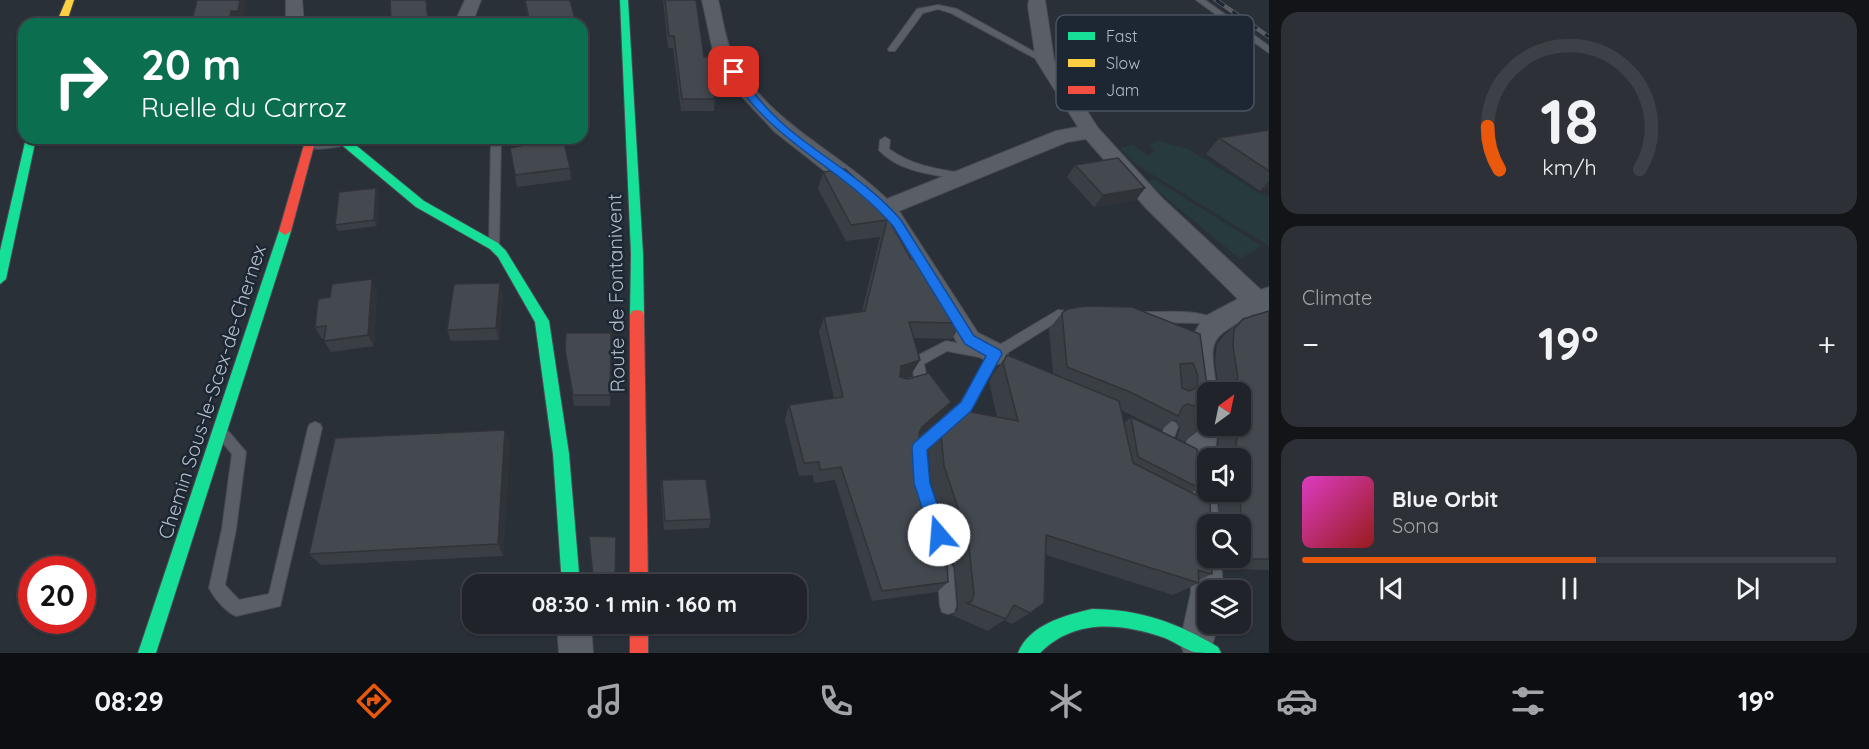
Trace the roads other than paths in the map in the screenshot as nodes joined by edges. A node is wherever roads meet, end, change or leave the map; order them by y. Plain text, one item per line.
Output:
1 (70, 0) edge
2 (294, 0) edge
3 (473, 0) edge
4 (624, 0) edge
5 (710, 0) edge
6 (1037, 0) edge
7 (1200, 0) edge
8 (1221, 15) edge
9 (63, 18) edge
10 (295, 18) edge
11 (466, 18) edge
12 (1254, 39) edge
13 (892, 49) dead end
14 (1269, 50) edge
15 (1045, 60) junction
16 (1056, 78) edge
17 (1077, 111) edge
18 (1090, 132) junction
19 (885, 140) dead end
20 (30, 144) edge
21 (310, 144) edge
22 (346, 144) edge
23 (496, 144) edge
24 (961, 176) junction
25 (884, 208) junction
26 (494, 246) junction
27 (0, 279) edge
28 (1265, 303) edge
29 (1092, 316) edge
30 (1153, 329) edge
31 (1200, 339) junction
32 (999, 357) junction
33 (899, 387) edge
34 (1171, 427) edge
35 (315, 428) dead end
36 (218, 431) junction
37 (1176, 446) junction
38 (921, 471) edge
39 (944, 552) edge
40 (570, 574) edge
41 (639, 574) edge
42 (948, 606) dead end
43 (575, 634) edge
44 (639, 634) edge
45 (1204, 648) edge
46 (1032, 650) edge
47 (147, 653) edge
48 (576, 653) edge
49 (639, 653) edge

1 - 9 main road
2 - 10 street
3 - 11 street
4 - 41 main road, Route de Fontanivent
5 - 25 street
6 - 15 street
7 - 8 lane
12 - 14 lane
13 - 15 lane
15 - 16 street
17 - 18 street
18 - 24 street
18 - 28 street
19 - 24 lane
20 - 27 main road
21 - 36 main road, Chemin Sous-le-Scex-de-Chernex
22 - 26 main road
23 - 26 lane
24 - 25 street
25 - 32 street
26 - 40 main road
28 - 31 street
29 - 32 lane
30 - 31 lane
31 - 37 street
32 - 33 lane
32 - 38 lane
34 - 37 lane
35 - 36 lane
36 - 47 main road, Chemin Sous-le-Scex-de-Chernex
37 - 45 street
39 - 42 lane
43 - 48 street
44 - 49 main road
45 - 46 main road

